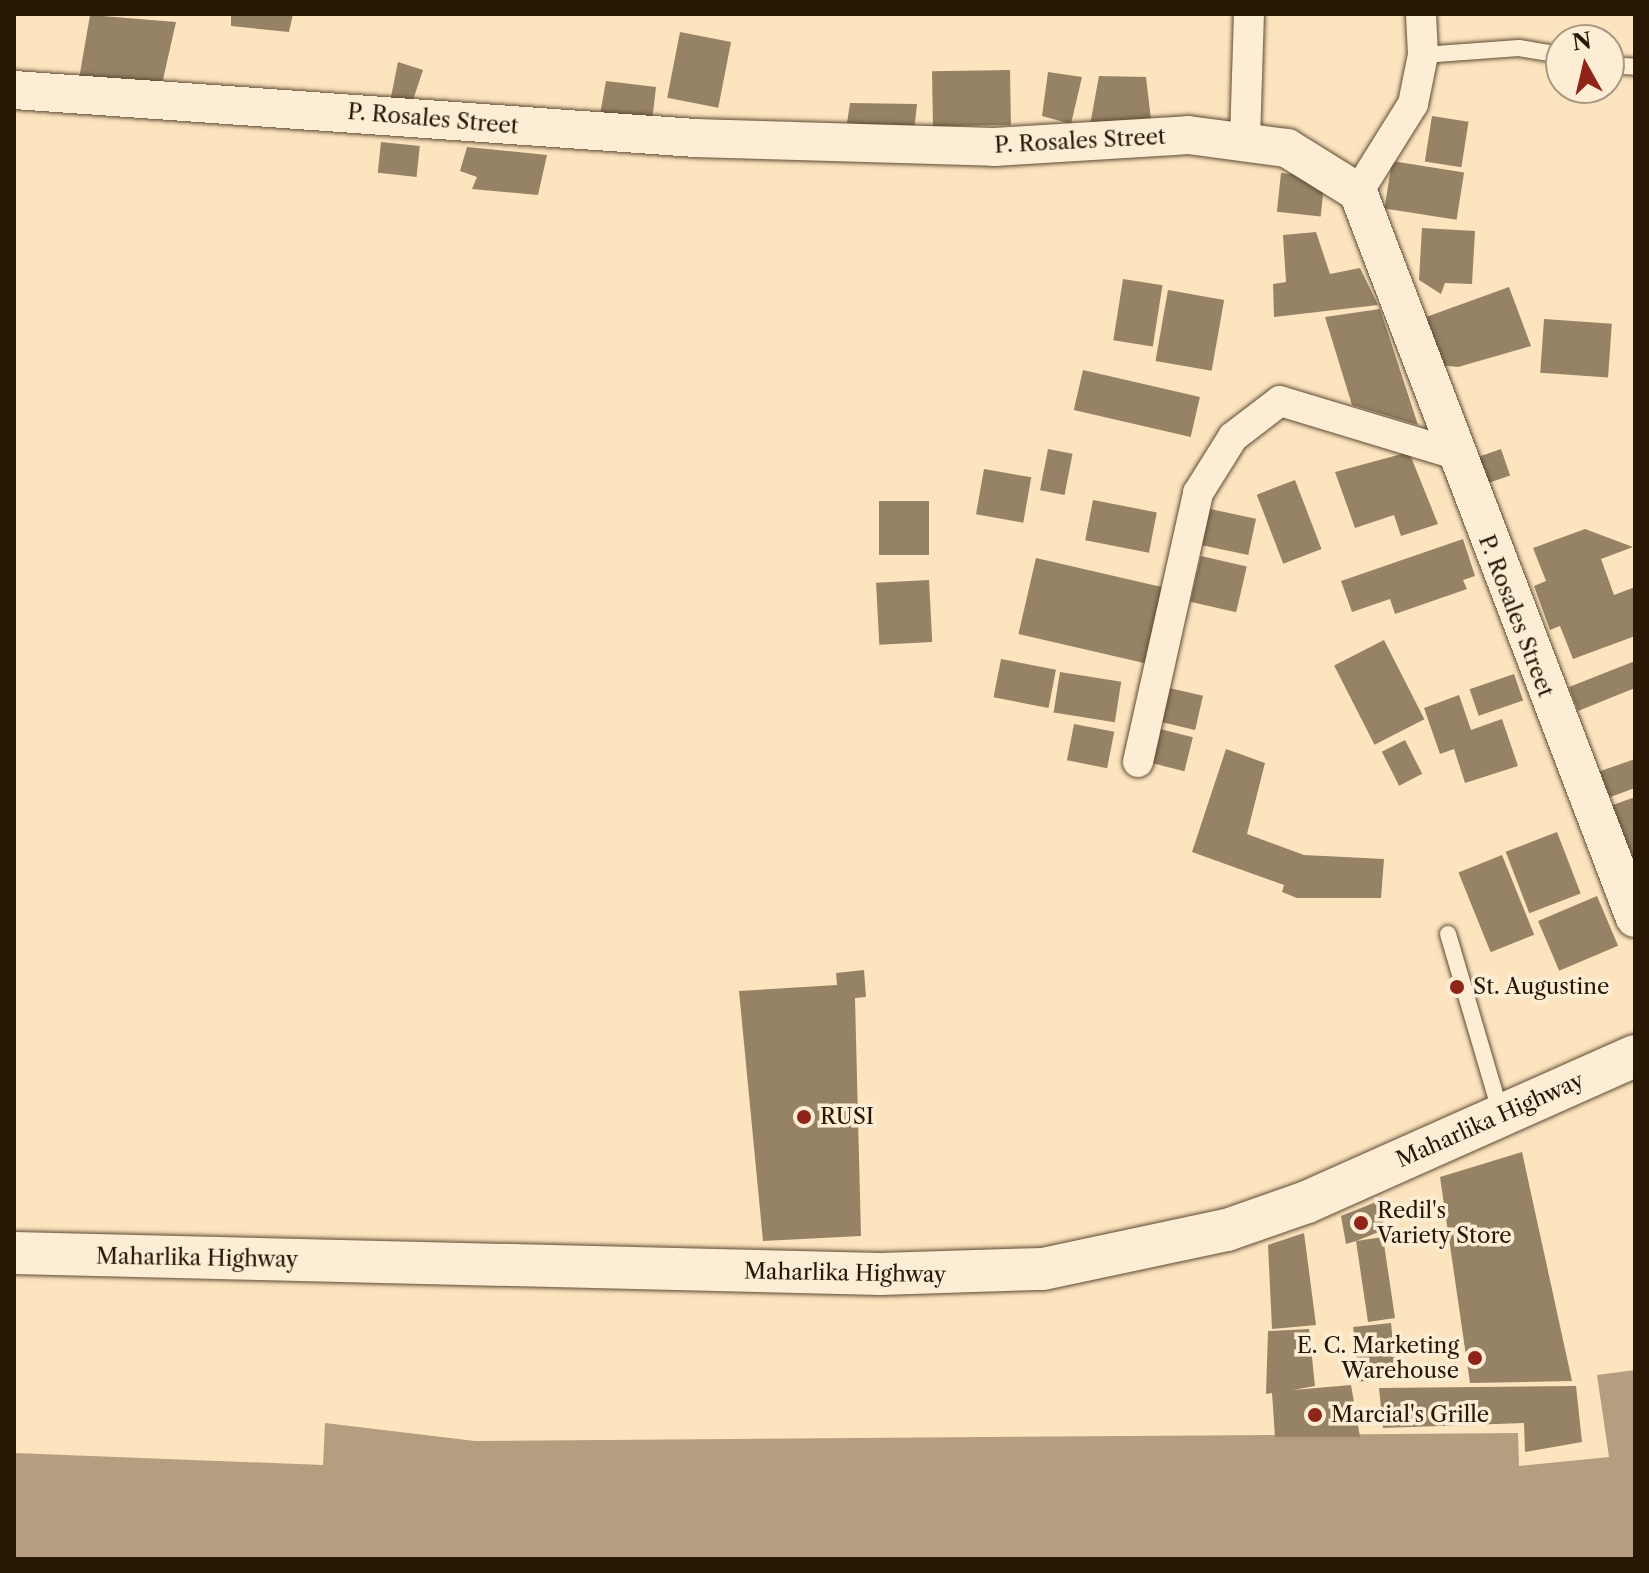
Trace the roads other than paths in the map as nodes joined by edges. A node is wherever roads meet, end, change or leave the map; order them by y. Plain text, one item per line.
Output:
1 (1249, 14) edge
2 (1421, 14) edge
3 (1545, 52) edge
4 (1423, 55) junction
5 (14, 90) edge
6 (1245, 140) junction
7 (1358, 192) junction
8 (1452, 453) junction
9 (1138, 762) dead end
10 (1635, 918) edge
11 (1448, 934) dead end
12 (1635, 1056) edge
13 (1501, 1116) junction
14 (14, 1253) edge

1 - 6 street
2 - 4 street
3 - 4 lane
4 - 7 street
5 - 6 street, P. Rosales Street
6 - 7 street, P. Rosales Street
7 - 8 street, P. Rosales Street
8 - 9 street
8 - 10 street, P. Rosales Street
11 - 13 lane
12 - 13 main road, Maharlika Highway
13 - 14 main road, Maharlika Highway

